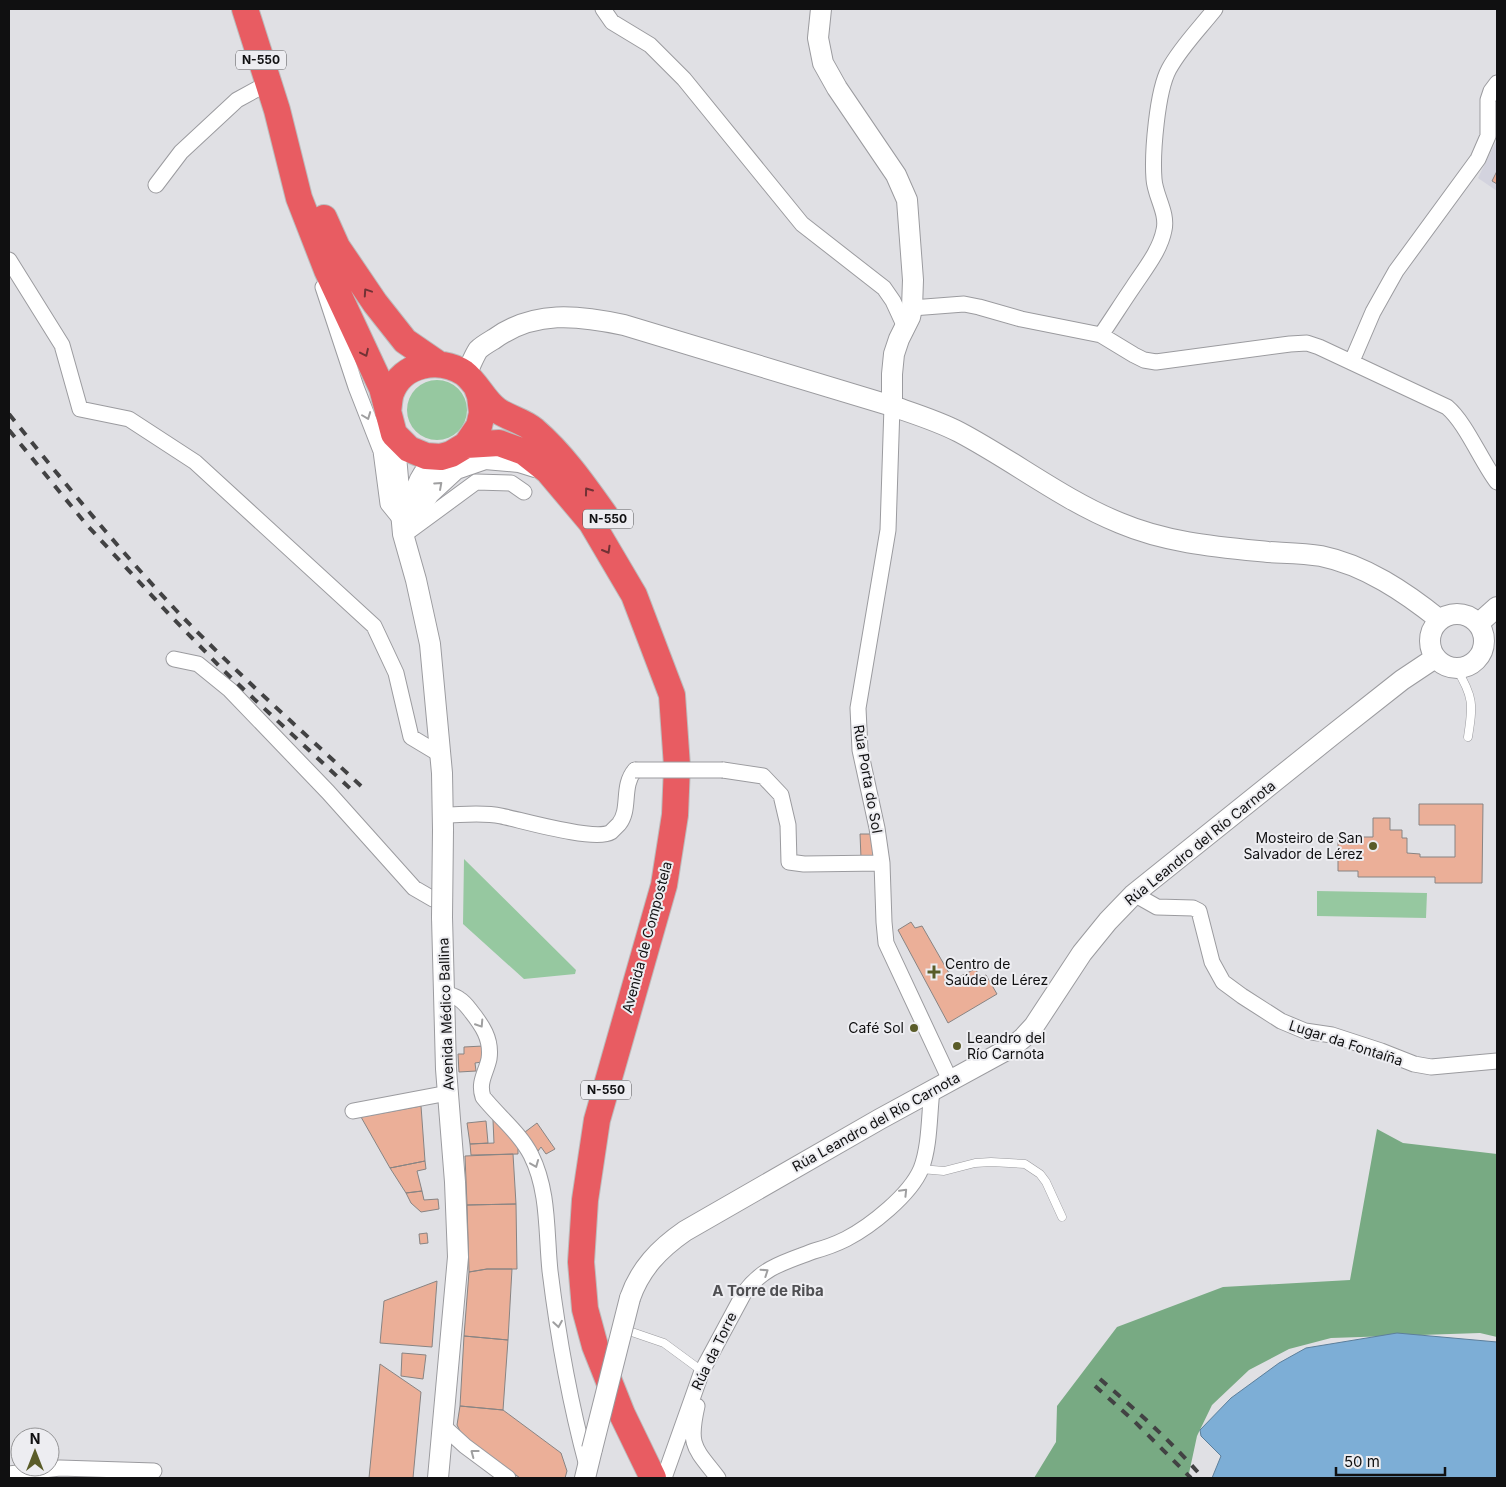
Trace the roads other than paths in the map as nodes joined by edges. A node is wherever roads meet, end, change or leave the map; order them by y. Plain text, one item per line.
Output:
1 (245, 9) edge
2 (603, 9) edge
3 (821, 9) edge
4 (1215, 9) edge
5 (268, 83) junction
6 (1497, 83) edge
7 (277, 110) junction
8 (156, 184) dead end
9 (321, 254) junction
10 (9, 260) edge
11 (912, 308) junction
12 (905, 327) junction
13 (1101, 335) junction
14 (1352, 361) junction
15 (437, 363) junction
16 (471, 381) junction
17 (892, 406) junction
18 (391, 423) junction
19 (466, 445) junction
20 (441, 457) junction
21 (548, 471) junction
22 (1497, 482) edge
23 (524, 492) dead end
24 (406, 525) junction
25 (1497, 607) edge
26 (1440, 620) junction
27 (1478, 624) junction
28 (1490, 647) edge
29 (1435, 658) junction
30 (174, 659) dead end
31 (1456, 668) junction
32 (672, 695) junction
33 (1468, 737) dead end
34 (441, 755) junction
35 (443, 823) junction
36 (882, 863) junction
37 (1134, 894) junction
38 (442, 909) junction
39 (445, 993) junction
40 (1497, 1061) edge
41 (950, 1080) junction
42 (932, 1090) junction
43 (448, 1094) junction
44 (353, 1111) dead end
45 (921, 1169) junction
46 (1062, 1217) dead end
47 (622, 1329) junction
48 (700, 1376) junction
49 (442, 1425) junction
50 (154, 1472) dead end
51 (9, 1474) edge
52 (586, 1474) edge
53 (438, 1478) edge
54 (508, 1478) edge
55 (653, 1478) edge
56 (664, 1478) edge
57 (718, 1478) edge

1 - 5 highway, N-550
2 - 12 street
3 - 11 street
4 - 13 street
5 - 7 highway, N-550
5 - 8 street
6 - 14 street
7 - 9 highway, N-550
15 -> 7 highway, N-550
9 -> 18 highway, N-550
9 -> 24 street
10 - 34 street
11 - 12 street
11 - 13 street
12 - 17 street
13 - 14 street
14 - 22 street
15 - 16 highway, N-550
15 - 18 highway
16 - 17 street
16 - 19 highway
32 -> 16 highway, N-550
17 - 26 street
17 - 36 street, Rúa Porta do Sol
18 - 20 highway
18 - 24 street, Avenida Médico Ballina
19 - 20 highway, N-550
19 - 21 highway, Avenida de Compostela / N-550
20 - 24 street, Avenida Médico Ballina
24 -> 21 street
21 -> 32 highway, Avenida de Compostela / N-550
23 - 24 street
24 - 34 street, Avenida Médico Ballina
25 - 27 street
26 - 27 street
26 - 29 street
27 - 28 street
28 - 31 street
29 - 31 street
29 - 37 street, Rúa Leandro del Río Carnota
30 - 38 street
31 - 33 lane
32 - 55 highway, Avenida de Compostela / N-550
34 - 35 street, Avenida Médico Ballina
35 - 36 street, bridge
35 - 38 street, Avenida Médico Ballina, bridge
36 - 41 street, Rúa Porta do Sol
37 - 40 street, Lugar da Fontaíña
37 - 41 street, Rúa Leandro del Río Carnota
38 - 39 street, Avenida Médico Ballina
39 - 43 street, Avenida Médico Ballina
39 -> 52 street
41 - 42 street, Rúa Leandro del Río Carnota
42 - 45 street, Rúa da Torre
42 - 47 street, Rúa Leandro del Río Carnota, bridge
43 - 44 street
43 - 49 street, Avenida Médico Ballina
45 - 46 lane
48 -> 45 street, Rúa da Torre
47 - 48 lane
47 - 52 street, Rúa Leandro del Río Carnota, bridge
48 - 56 street, Rúa da Torre
48 - 57 street
49 - 53 street, Avenida Médico Ballina
54 -> 49 street
50 - 51 street

